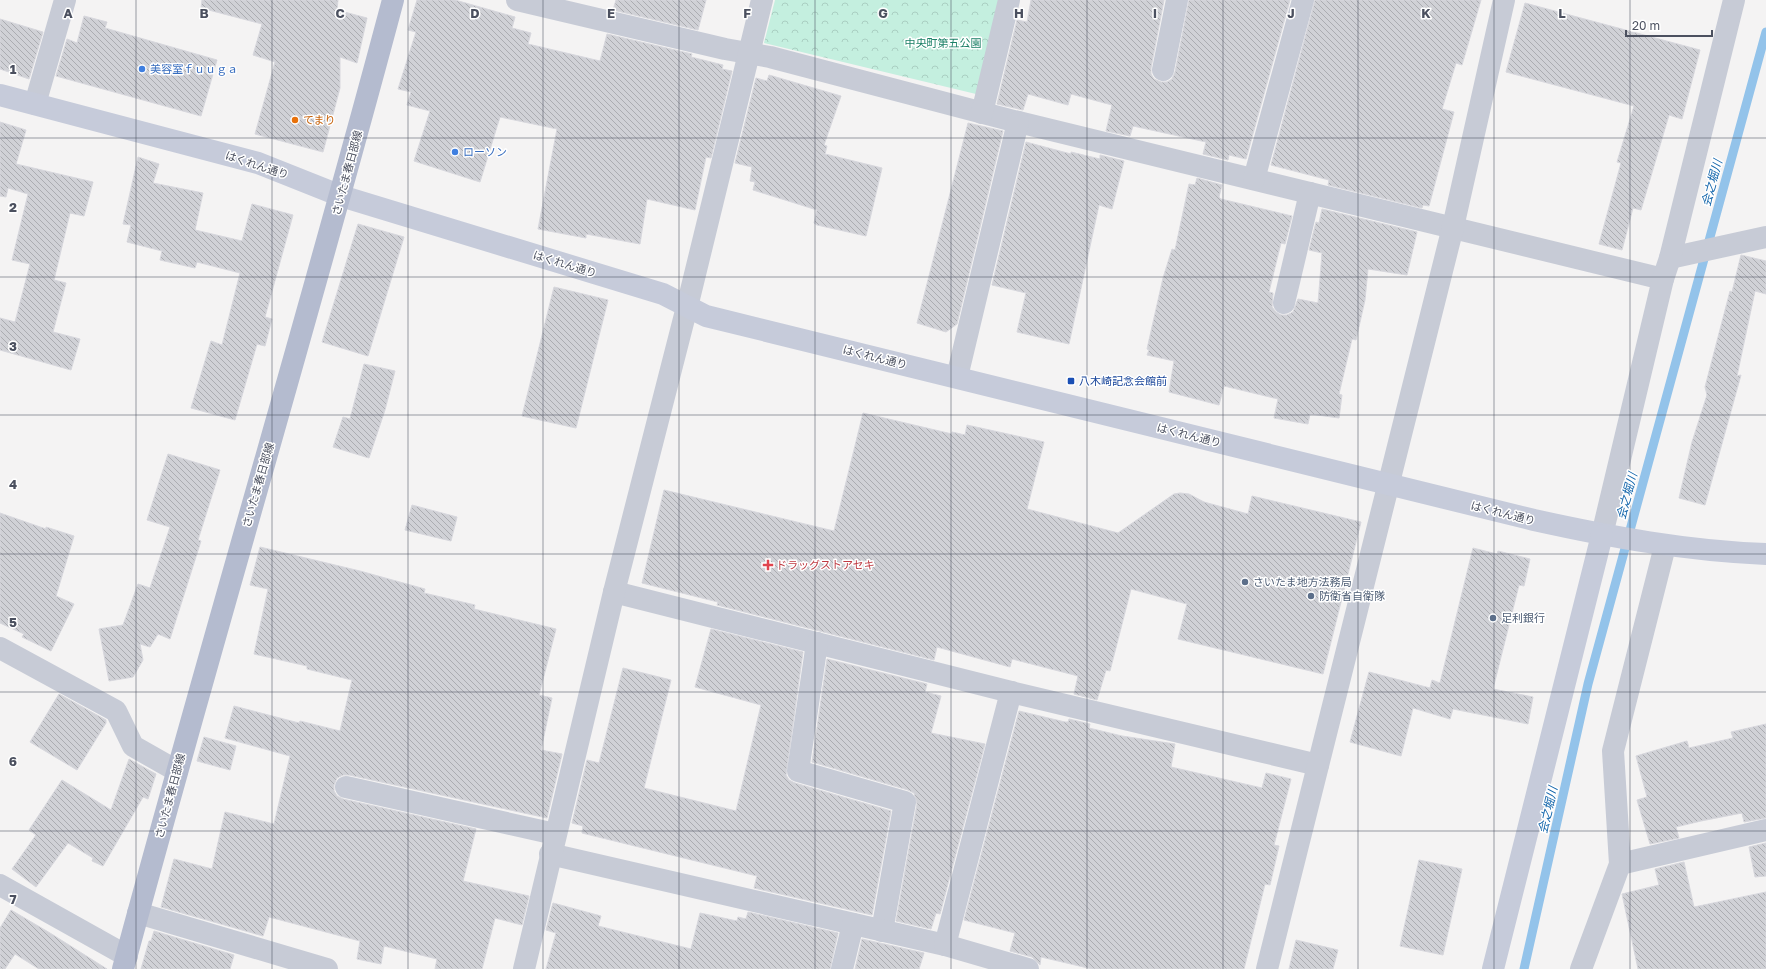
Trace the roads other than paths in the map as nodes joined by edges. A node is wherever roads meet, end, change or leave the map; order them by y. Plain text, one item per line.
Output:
1 (65, 0) edge
2 (393, 0) edge
3 (517, 0) edge
4 (762, 0) edge
5 (1009, 0) edge
6 (1177, 0) edge
7 (1303, 0) edge
8 (1504, 0) edge
9 (1734, 0) edge
10 (748, 53) junction
11 (1163, 70) dead end
12 (0, 95) edge
13 (35, 104) junction
14 (982, 113) junction
15 (1018, 122) junction
16 (1254, 179) junction
17 (1310, 193) junction
18 (341, 196) junction
19 (1453, 227) junction
20 (1766, 237) edge
21 (1677, 257) junction
22 (1663, 279) junction
23 (1284, 303) dead end
24 (687, 307) junction
25 (957, 377) junction
26 (1387, 485) junction
27 (1608, 536) junction
28 (1658, 544) junction
29 (1766, 554) edge
30 (614, 592) junction
31 (817, 643) junction
32 (0, 648) edge
33 (1011, 692) junction
34 (1318, 765) junction
35 (177, 771) junction
36 (346, 787) dead end
37 (1766, 830) edge
38 (553, 844) junction
39 (1620, 864) junction
40 (0, 885) edge
41 (138, 913) junction
42 (853, 924) junction
43 (882, 931) junction
44 (945, 945) junction
45 (125, 962) edge
46 (327, 969) edge
47 (524, 969) edge
48 (842, 969) edge
49 (1028, 969) edge
50 (1267, 969) edge
51 (1493, 969) edge
52 (1581, 969) edge

1 - 13 street
2 - 18 main road, さいたま春日部線
3 - 10 street
4 - 10 street
5 - 14 street
6 - 11 street
7 - 16 street
8 - 19 street
9 - 21 street
10 - 14 street
10 - 24 street
12 - 13 street, はくれん通り
13 - 18 street, はくれん通り
14 - 15 street
15 - 16 street
15 - 25 street
16 - 17 street
17 - 19 street
17 - 23 street
18 - 24 street, はくれん通り
18 - 35 main road, さいたま春日部線
19 - 22 street
19 - 26 street
20 - 21 street
21 - 22 street
22 - 27 street
24 - 25 street, はくれん通り
24 - 30 street
25 - 26 street, はくれん通り
26 - 27 street, はくれん通り
26 - 34 street
27 - 28 street, はくれん通り
27 - 51 street
28 - 29 street, はくれん通り
28 - 39 street
30 - 31 street
30 - 38 street
31 - 33 street
31 - 43 street
32 - 35 street
33 - 34 street
33 - 44 street
34 - 50 street
35 - 41 main road, さいたま春日部線
36 - 38 street
37 - 39 street
38 - 42 street
38 - 47 street
39 - 52 street
40 - 45 street
41 - 45 main road, さいたま春日部線
41 - 46 street
42 - 43 street
42 - 48 street
43 - 44 street
44 - 49 street

